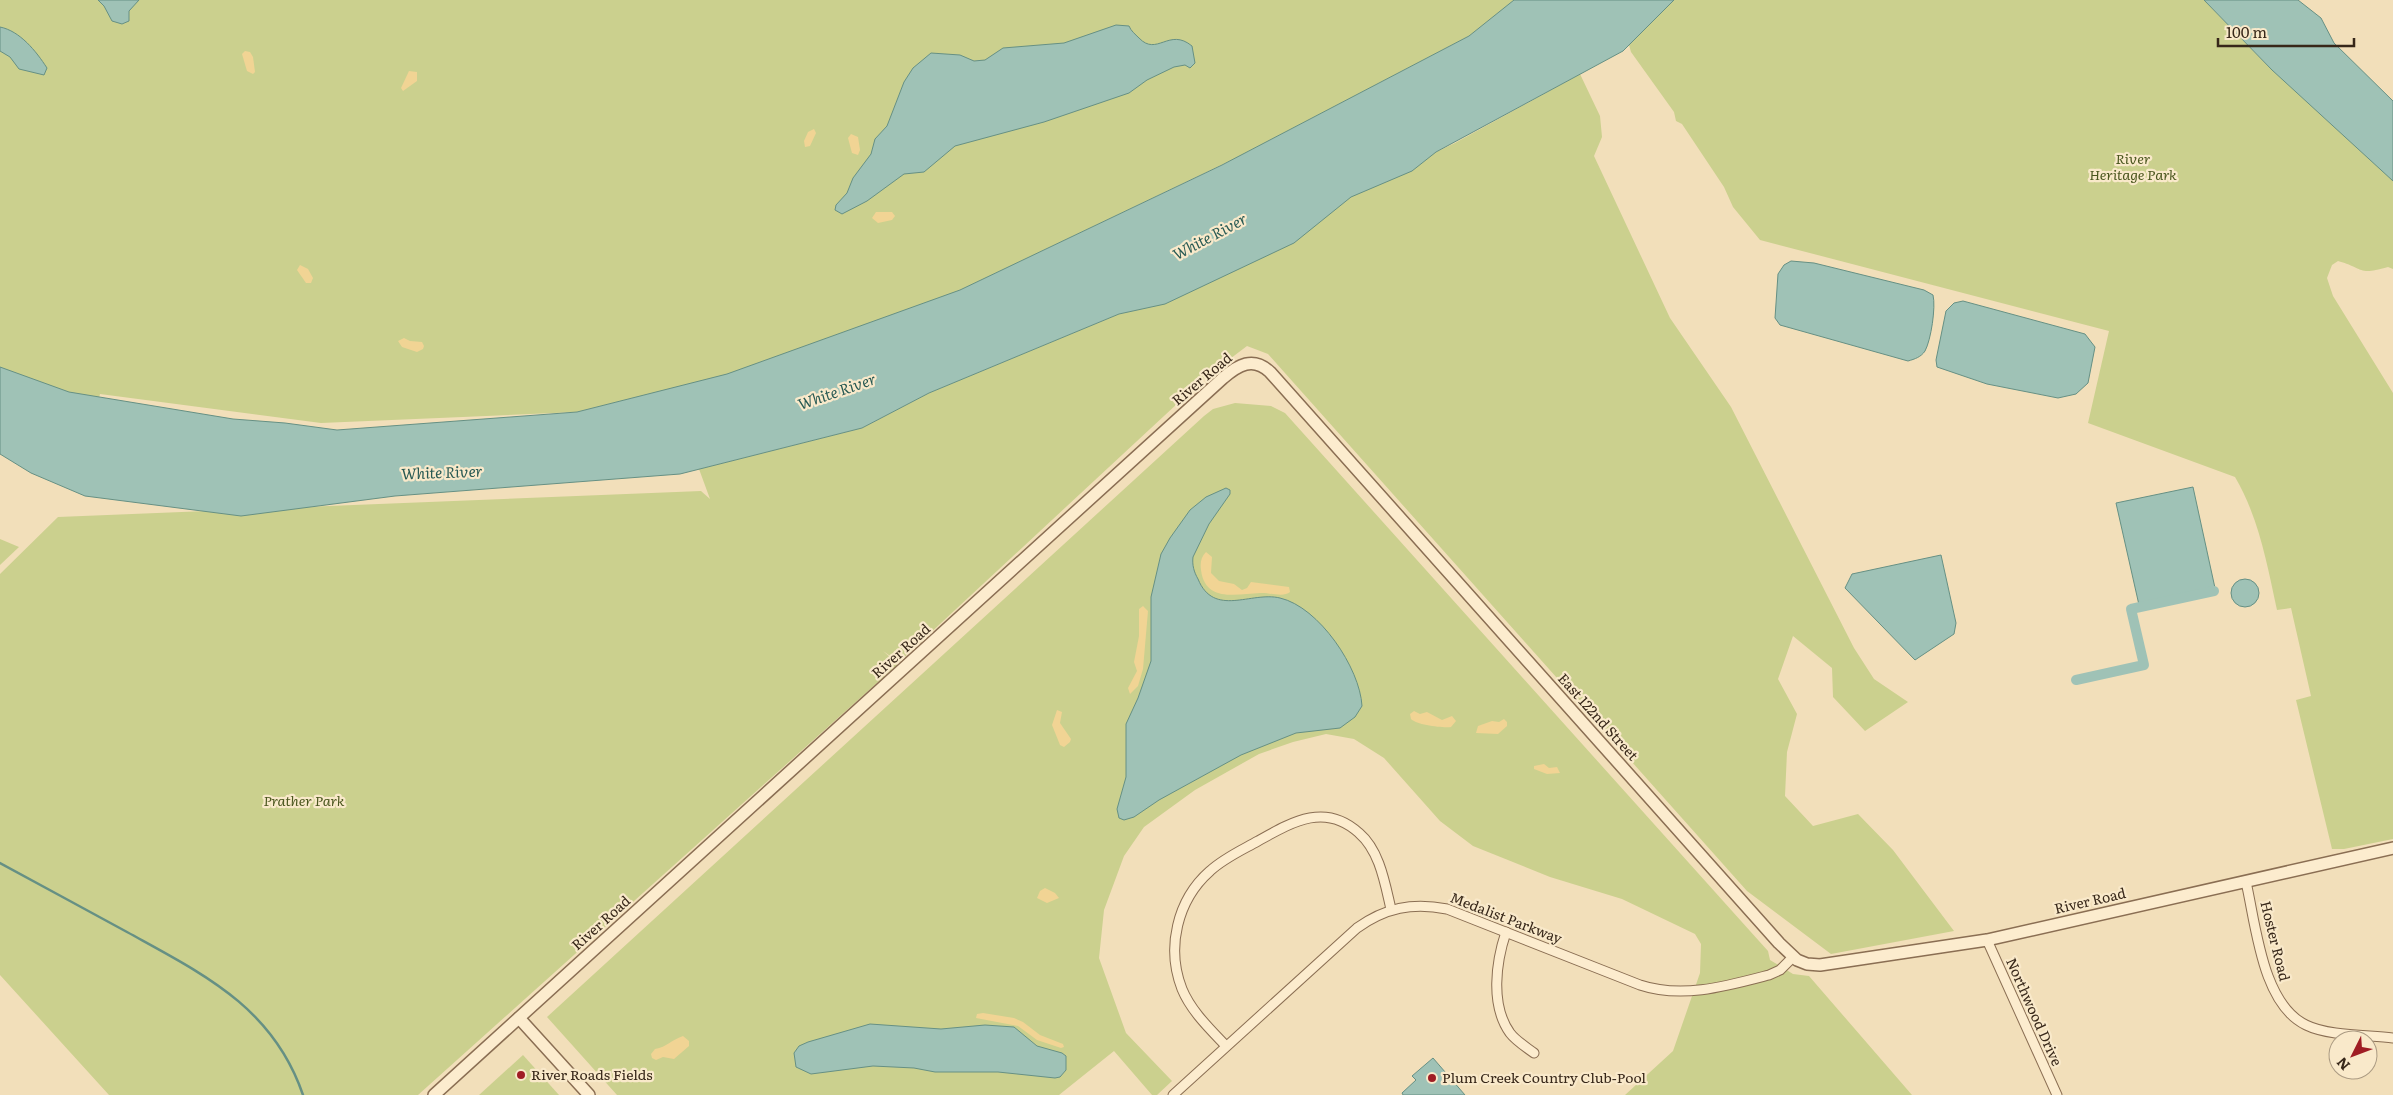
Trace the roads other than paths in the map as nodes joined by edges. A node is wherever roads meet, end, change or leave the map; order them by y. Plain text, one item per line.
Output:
1 (1381, 498) joint
2 (2393, 848) edge
3 (2246, 882) junction
4 (1391, 909) junction
5 (1506, 932) junction
6 (1987, 940) junction
7 (1793, 956) junction
8 (519, 1018) junction
9 (2393, 1038) edge
10 (1226, 1046) junction
11 (1534, 1053) dead end
12 (434, 1095) edge
13 (589, 1095) edge
14 (1173, 1095) edge
15 (2057, 1095) edge

1 - 7 street, East 122nd Street
1 - 8 street, River Road
2 - 3 street, River Road
3 - 6 street, River Road
3 - 9 street, Hoster Road
4 - 5 street, Medalist Parkway
4 - 10 street, Medalist Parkway
4 - 10 street
5 - 7 street, Medalist Parkway
5 - 11 street
6 - 7 street, River Road
6 - 15 street, Northwood Drive
8 - 12 street, River Road
8 - 13 street
10 - 14 street, Medalist Parkway

